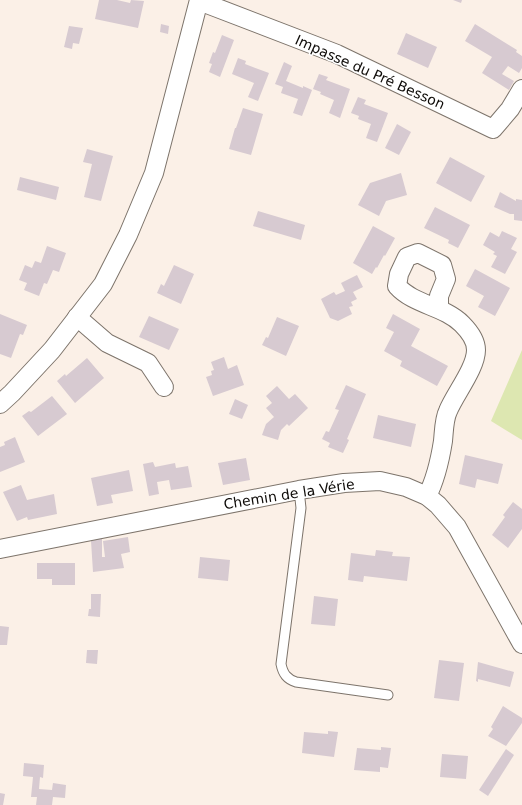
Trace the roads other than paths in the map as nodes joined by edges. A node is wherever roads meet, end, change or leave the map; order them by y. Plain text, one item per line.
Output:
1 (199, 0) edge
2 (522, 89) edge
3 (439, 309) dead end
4 (77, 317) junction
5 (164, 386) dead end
6 (0, 404) edge
7 (299, 490) junction
8 (427, 496) junction
9 (0, 549) edge
10 (522, 644) edge
11 (388, 695) dead end

1 - 2 street, Impasse du Pré Besson
1 - 4 street
3 - 8 street
4 - 5 street
4 - 6 street
7 - 8 street, Chemin de la Vérie
7 - 9 street, Chemin de la Vérie
7 - 11 lane
8 - 10 street, Chemin de la Vérie

